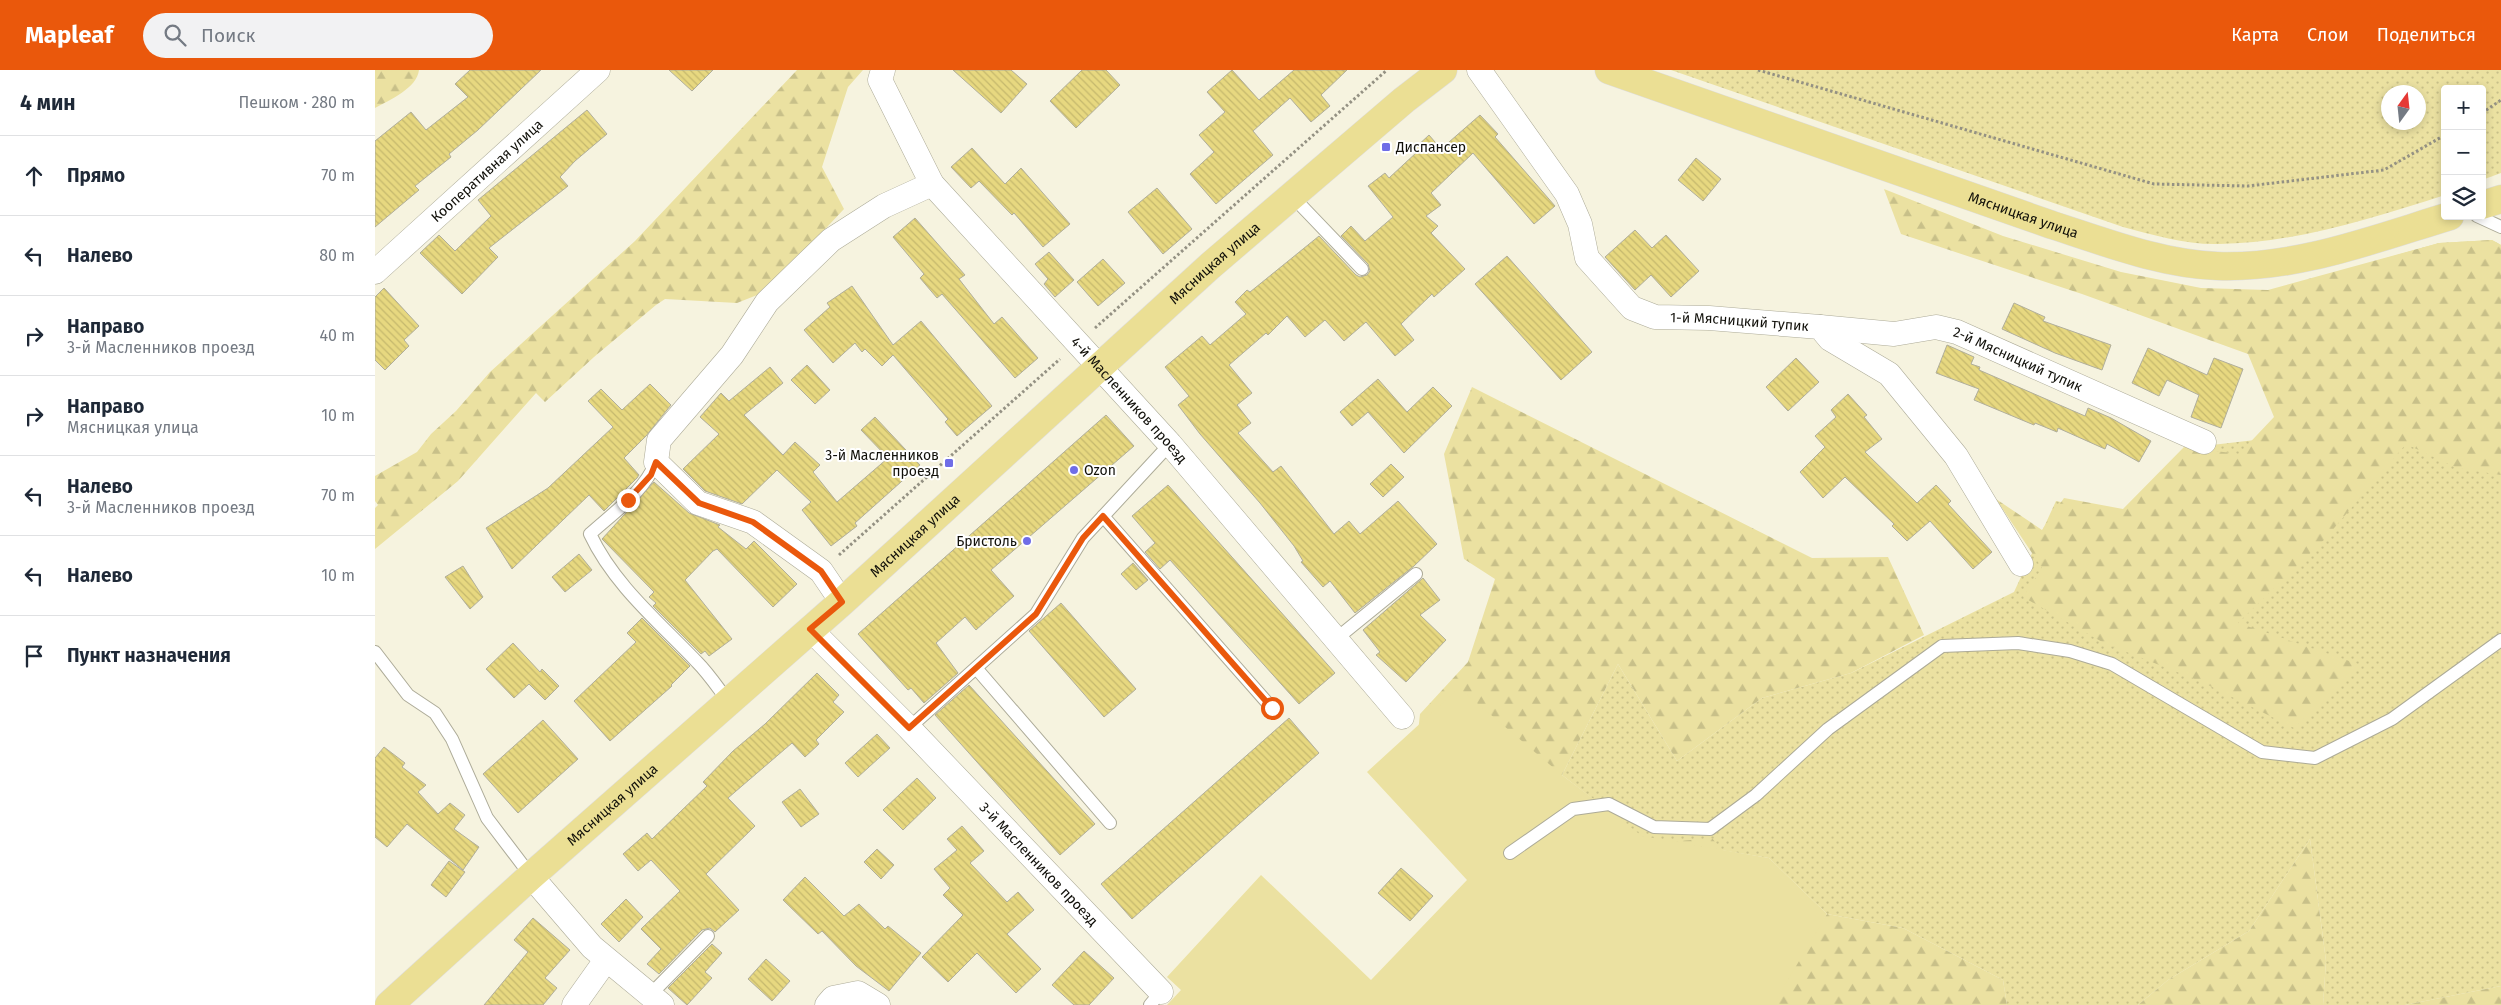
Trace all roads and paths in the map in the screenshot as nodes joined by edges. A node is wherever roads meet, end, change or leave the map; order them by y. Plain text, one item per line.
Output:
1 (599, 70) edge
2 (883, 70) edge
3 (1387, 70) edge
4 (1443, 70) edge
5 (1479, 70) edge
6 (1609, 70) edge
7 (1758, 70) edge
8 (2501, 100) edge
9 (2486, 111) edge
10 (2441, 137) edge
11 (932, 184) junction
12 (1292, 196) junction
13 (2501, 199) edge
14 (2486, 205) edge
15 (2441, 218) edge
16 (2486, 220) edge
17 (2501, 227) edge
18 (1362, 269) dead end
19 (375, 272) edge
20 (1820, 327) junction
21 (1079, 342) junction
22 (1100, 365) junction
23 (2204, 442) dead end
24 (1170, 444) junction
25 (656, 462) junction
26 (1103, 516) junction
27 (2021, 564) dead end
28 (821, 571) junction
29 (1416, 574) dead end
30 (842, 602) junction
31 (810, 629) junction
32 (1337, 640) junction
33 (2501, 640) edge
34 (375, 652) edge
35 (976, 668) junction
36 (729, 701) junction
37 (1272, 708) dead end
38 (1402, 717) dead end
39 (909, 728) junction
40 (1110, 823) dead end
41 (1510, 852) dead end
42 (531, 876) junction
43 (708, 936) dead end
44 (606, 960) junction
45 (1156, 999) edge
46 (656, 1000) edge
47 (389, 1005) edge
48 (574, 1005) edge
49 (827, 1005) edge
50 (878, 1005) edge

1 - 19 street, Кооперативная улица
2 - 11 street, 4-й Масленников проезд
3 - 21 path
4 - 12 main road, Мясницкая улица
5 - 20 street, 1-й Мясницкий тупик
6 - 15 main road, Мясницкая улица
7 - 10 path
8 - 9 path
11 - 21 street, 4-й Масленников проезд
11 - 25 street
12 - 18 lane
12 - 22 main road, Мясницкая улица
13 - 14 main road
16 - 17 lane
20 - 23 street, 2-й Мясницкий тупик
20 - 27 street, 1-й Мясницкий тупик
21 - 22 street, 4-й Масленников проезд
21 - 28 path
22 - 24 street, 4-й Масленников проезд
22 - 30 main road, Мясницкая улица
24 - 26 lane
24 - 32 street, 4-й Масленников проезд
25 - 28 street
25 - 36 lane
26 - 35 lane
26 - 37 lane
28 - 30 street
29 - 32 lane
30 - 31 main road, Мясницкая улица
31 - 36 main road, Мясницкая улица
31 - 39 street, 3-й Масленников проезд
32 - 38 street, 4-й Масленников проезд
33 - 41 lane
34 - 42 lane
35 - 39 lane
35 - 40 lane
36 - 42 main road, Мясницкая улица
39 - 45 street, 3-й Масленников проезд
42 - 44 street
42 - 47 main road, Мясницкая улица
43 - 46 lane
44 - 46 street
44 - 48 street
49 - 50 street

